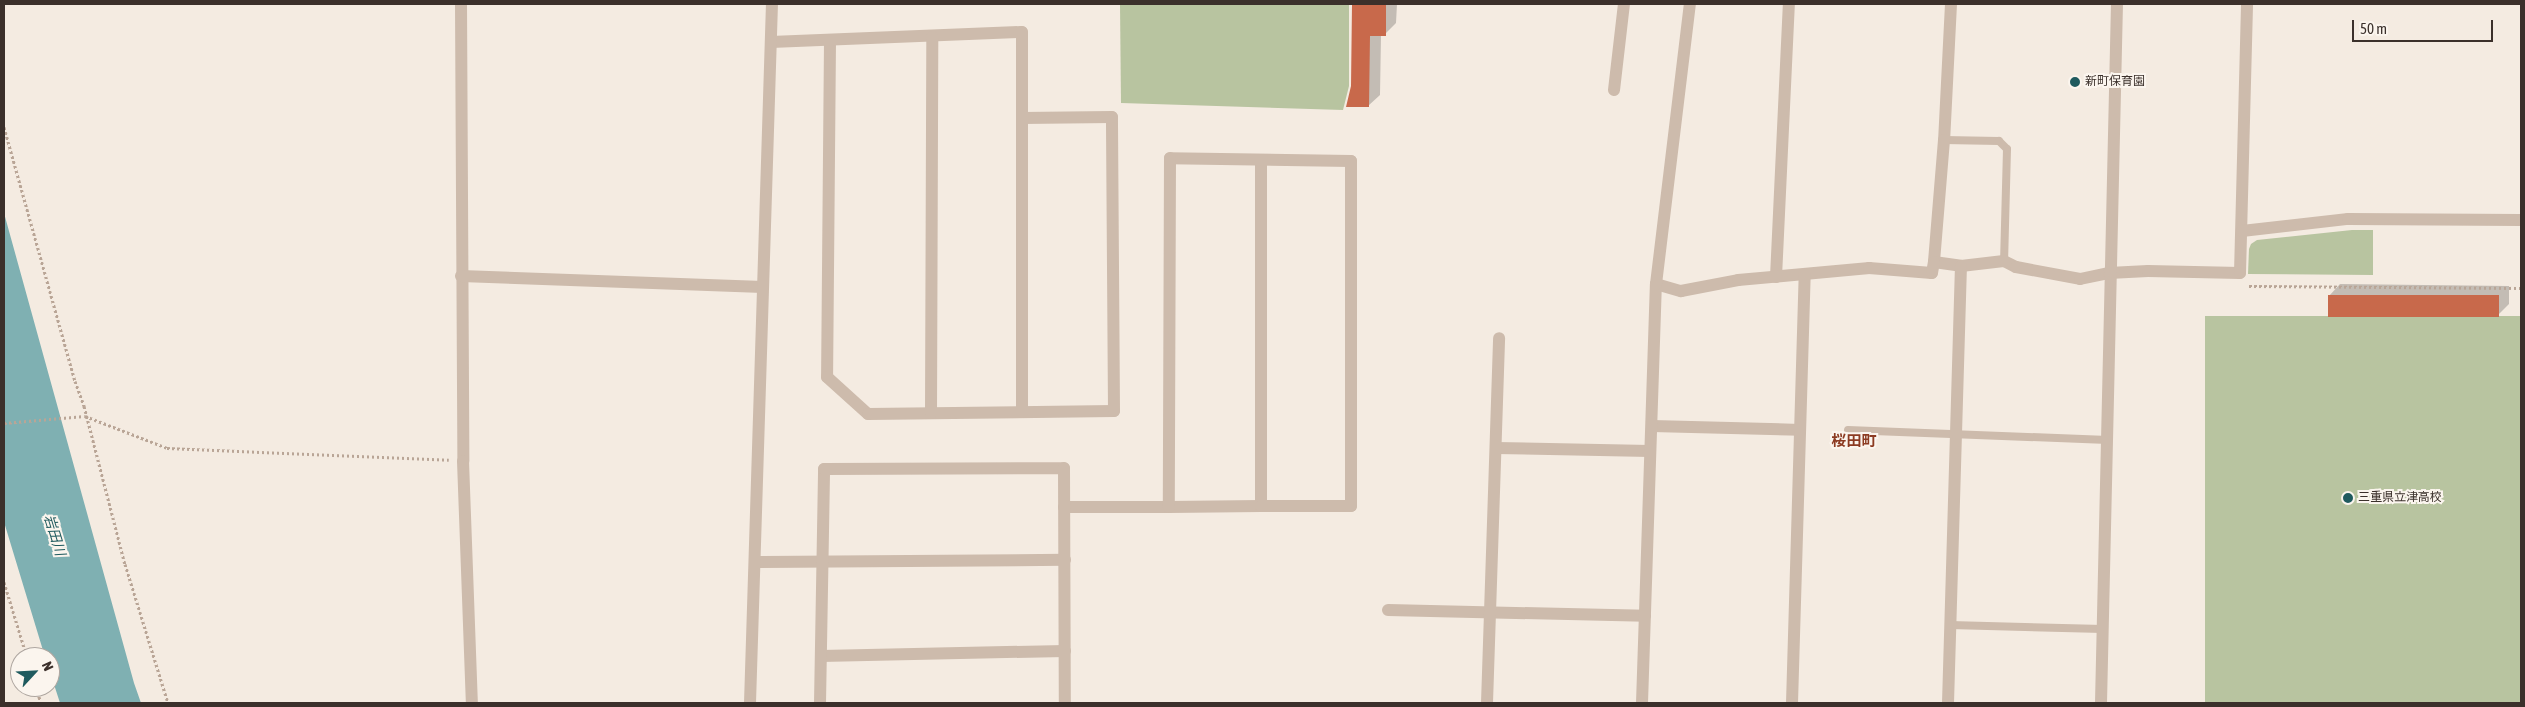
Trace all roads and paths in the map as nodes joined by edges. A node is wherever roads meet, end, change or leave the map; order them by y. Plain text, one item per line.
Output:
1 (462, 4) edge
2 (772, 4) edge
3 (1624, 4) edge
4 (1690, 4) edge
5 (1789, 4) edge
6 (1951, 4) edge
7 (2117, 4) edge
8 (2247, 4) edge
9 (932, 36) junction
10 (830, 41) junction
11 (771, 42) junction
12 (1614, 90) dead end
13 (1022, 118) junction
14 (4, 127) edge
15 (1944, 140) junction
16 (1261, 160) junction
17 (2521, 220) edge
18 (2242, 231) junction
19 (2004, 261) junction
20 (1934, 262) junction
21 (1961, 266) junction
22 (2109, 273) junction
23 (1805, 274) junction
24 (461, 276) junction
25 (1776, 277) junction
26 (1656, 284) junction
27 (2246, 286) dead end
28 (764, 287) junction
29 (2521, 288) edge
30 (1499, 338) dead end
31 (1022, 412) junction
32 (931, 413) junction
33 (85, 416) junction
34 (4, 423) edge
35 (1652, 426) junction
36 (1800, 430) junction
37 (1848, 430) dead end
38 (1956, 436) junction
39 (2108, 440) junction
40 (1496, 448) junction
41 (1650, 451) junction
42 (463, 461) junction
43 (1261, 506) junction
44 (1064, 507) junction
45 (1169, 507) junction
46 (1064, 560) junction
47 (755, 562) junction
48 (823, 562) junction
49 (4, 582) edge
50 (1388, 610) dead end
51 (1490, 612) junction
52 (1645, 616) junction
53 (1950, 625) junction
54 (2103, 629) junction
55 (23, 647) edge
56 (1065, 651) junction
57 (821, 656) junction
58 (168, 703) edge
59 (472, 703) edge
60 (750, 703) edge
61 (820, 703) edge
62 (1065, 703) edge
63 (1488, 703) edge
64 (1642, 703) edge
65 (1792, 703) edge
66 (1948, 703) edge
67 (2101, 703) edge

1 - 24 street
2 - 11 street
3 - 12 street
4 - 26 street
5 - 25 street
6 - 15 street
7 - 22 street
8 - 18 street
9 - 10 street
9 - 13 street
9 - 32 street
10 - 11 street
10 - 32 street
11 - 28 street
13 - 31 street
13 - 31 street
14 - 33 path
15 - 19 lane
15 - 20 street
16 - 43 street
16 - 43 street
16 - 45 street
17 - 18 street
18 - 22 street
19 - 21 street
19 - 22 street
20 - 21 street
20 - 23 street
21 - 38 street
22 - 39 street
23 - 25 street
23 - 36 street
24 - 28 street
24 - 42 street
25 - 26 street
26 - 35 street
27 - 29 path
28 - 47 street
30 - 40 street
31 - 32 street
33 - 34 path
33 - 42 path
33 - 58 path
35 - 36 street
35 - 41 street
36 - 65 street
37 - 38 lane
38 - 39 lane
38 - 53 street
39 - 54 street
40 - 41 street
40 - 51 street
41 - 52 street
42 - 59 street
43 - 45 street
44 - 45 street
44 - 46 street
44 - 48 street
46 - 48 street
46 - 56 street
47 - 48 street
47 - 60 street
48 - 57 street
49 - 55 path
50 - 51 street
51 - 52 street
51 - 63 street
52 - 64 street
53 - 54 lane
53 - 66 street
54 - 67 street
56 - 57 street
56 - 62 street
57 - 61 street

